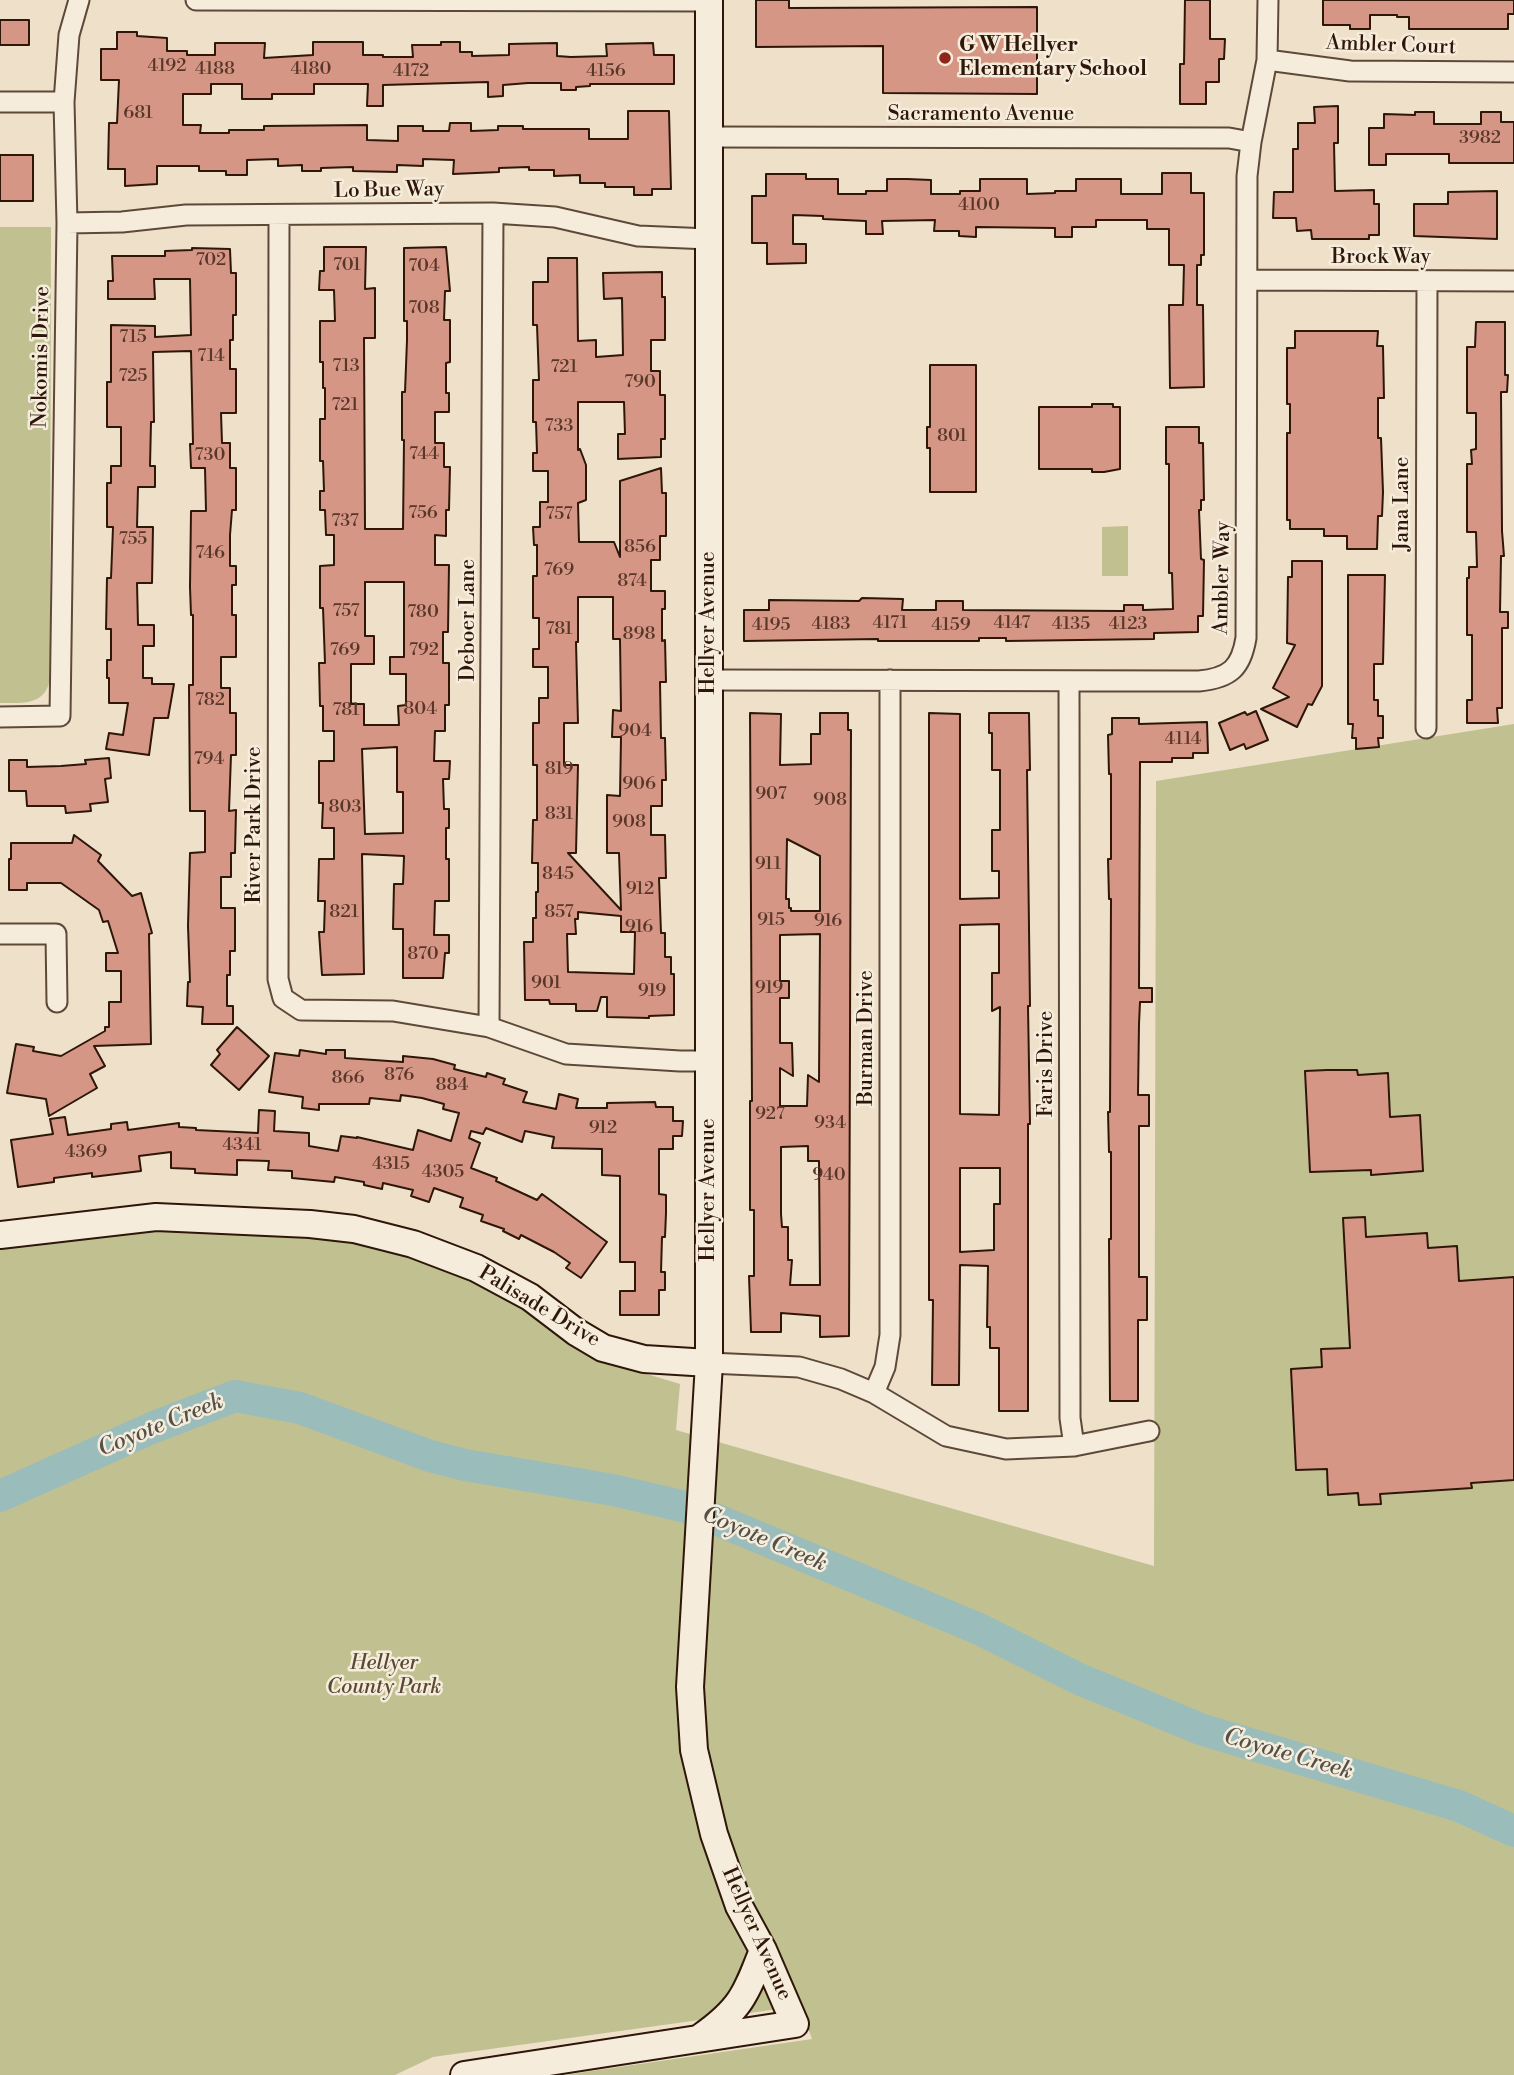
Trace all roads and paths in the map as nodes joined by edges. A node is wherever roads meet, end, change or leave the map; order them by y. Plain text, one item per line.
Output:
1 (79, 0) edge
2 (196, 0) edge
3 (709, 0) edge
4 (1268, 0) edge
5 (1267, 60) junction
6 (1514, 72) edge
7 (0, 102) edge
8 (64, 102) junction
9 (710, 137) junction
10 (1251, 142) junction
11 (494, 213) junction
12 (279, 215) junction
13 (66, 223) junction
14 (709, 239) junction
15 (1248, 280) junction
16 (1427, 281) junction
17 (1514, 281) edge
18 (709, 680) junction
19 (890, 681) junction
20 (1069, 682) junction
21 (0, 717) edge
22 (1426, 728) dead end
23 (0, 934) edge
24 (57, 1002) dead end
25 (489, 1027) junction
26 (709, 1061) junction
27 (0, 1235) edge
28 (709, 1363) junction
29 (874, 1393) junction
30 (1149, 1431) dead end
31 (1074, 1446) junction
32 (763, 1950) junction
33 (698, 2039) junction
34 (464, 2075) edge

1 - 8 street, Nokomis Drive
2 - 3 street
3 - 9 street, Hellyer Avenue
4 - 5 street, Ambler Way
5 - 6 street, Ambler Court
5 - 10 street, Ambler Way
7 - 8 street
8 - 13 street, Nokomis Drive
9 - 10 street, Sacramento Avenue
9 - 14 street, Hellyer Avenue
10 - 15 street, Ambler Way
11 - 12 street, Lo Bue Way
11 - 14 street, Lo Bue Way
11 - 25 street, Deboer Lane
12 - 13 street, Lo Bue Way
12 - 25 street, River Park Drive
13 - 21 street, Nokomis Drive
14 - 18 street, Hellyer Avenue
15 - 16 street, Brock Way
15 - 20 street, Ambler Way
16 - 17 street, Brock Way
16 - 22 street, Jana Lane
18 - 19 street, Ambler Way
18 - 26 street, Hellyer Avenue
19 - 20 street, Ambler Way
19 - 29 street, Burman Drive
20 - 31 street, Faris Drive
23 - 24 street
25 - 26 street, River Park Drive
26 - 28 street, Hellyer Avenue
27 - 28 street, Palisade Drive
28 - 29 street, Palisade Drive
28 - 32 street, Hellyer Avenue
29 - 31 street, Palisade Drive
30 - 31 street, Palisade Drive
32 - 33 street
32 - 33 street, Hellyer Avenue
33 - 34 street, Hellyer Avenue

